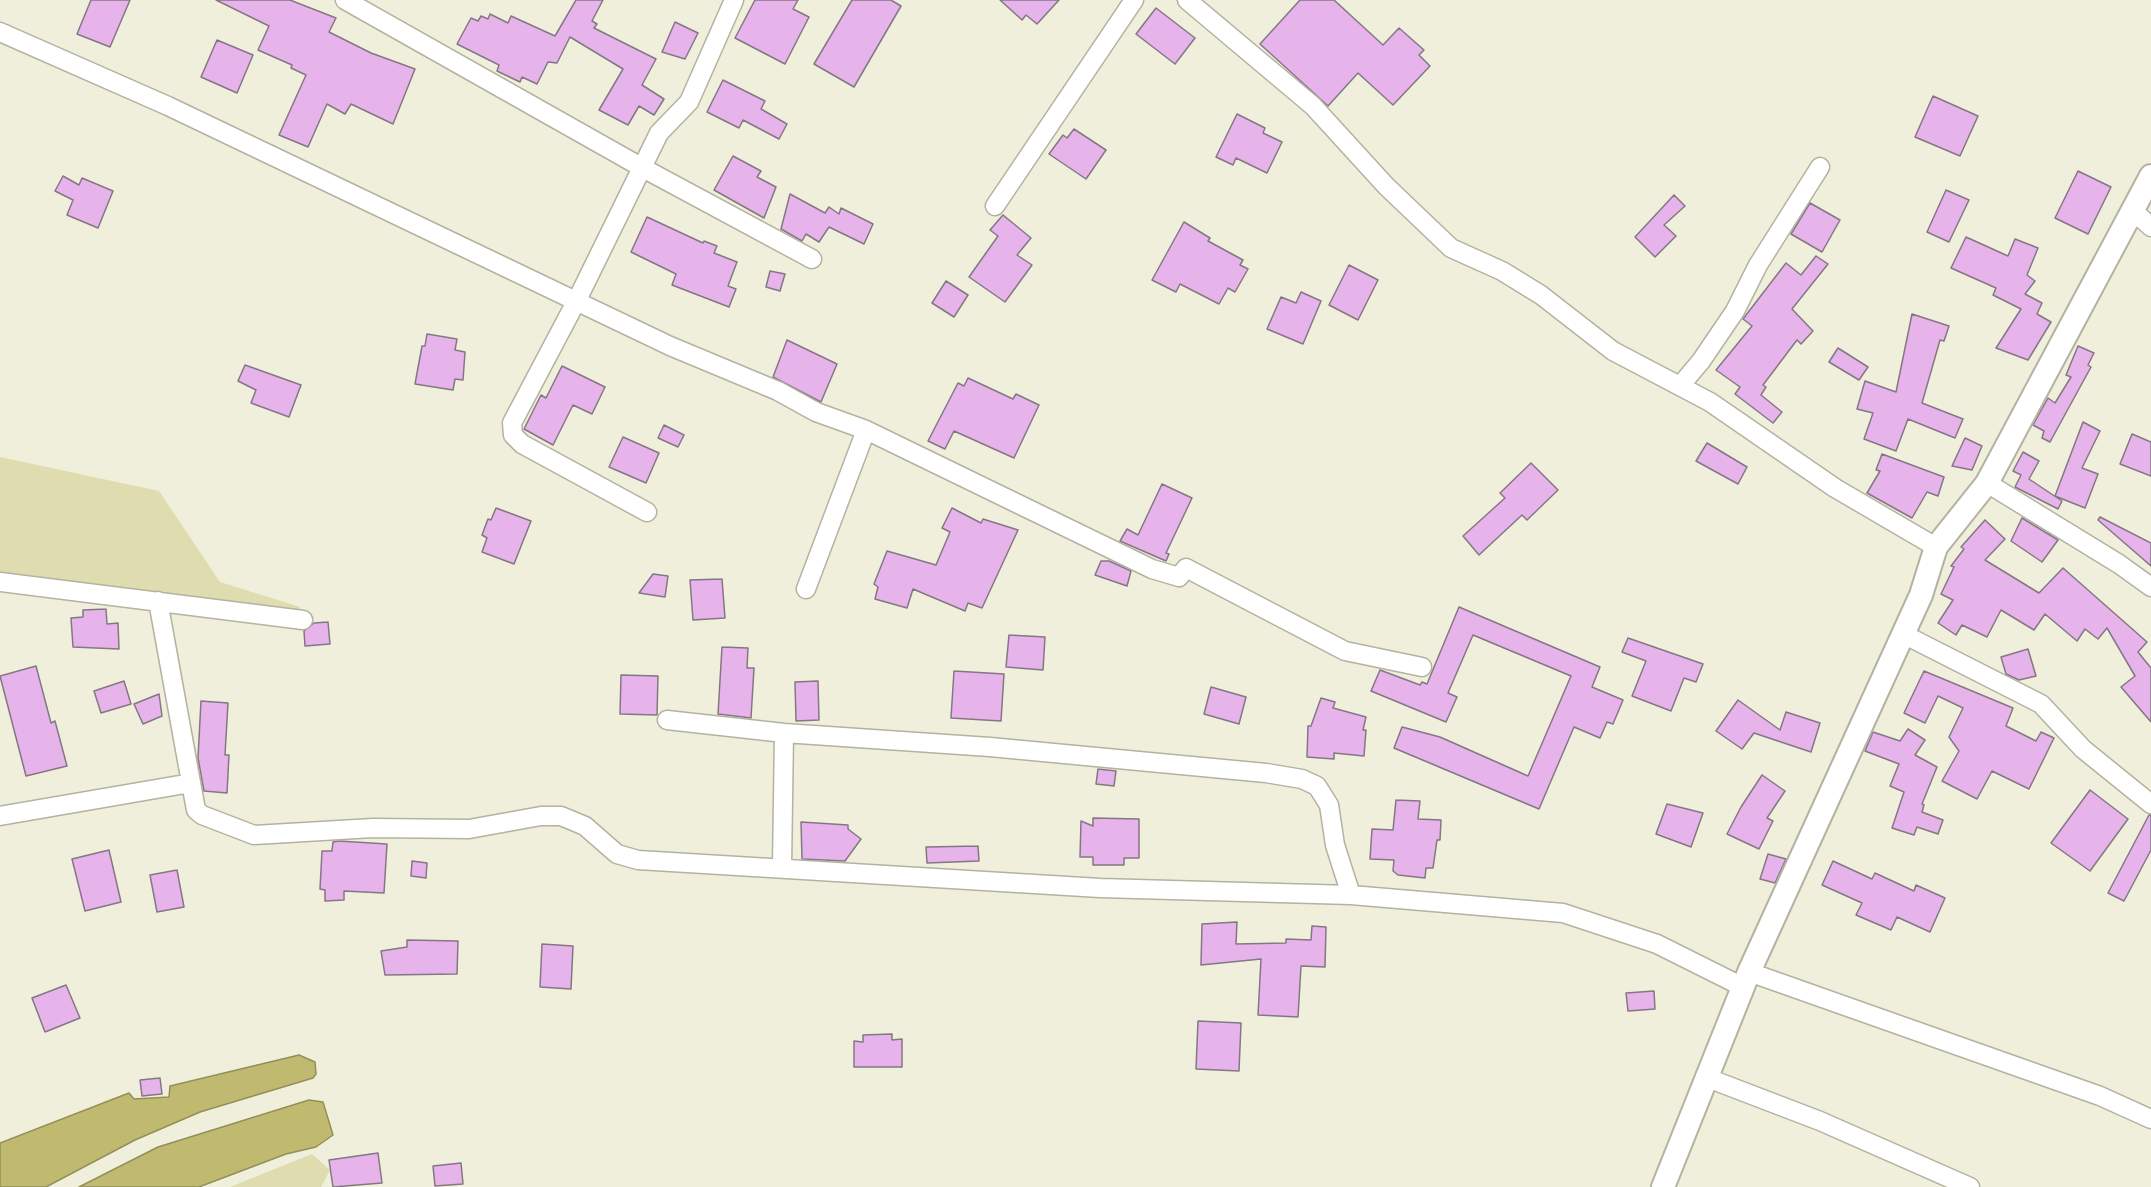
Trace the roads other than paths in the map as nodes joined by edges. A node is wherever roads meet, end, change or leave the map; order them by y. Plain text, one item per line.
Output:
1 (345, 0) edge
2 (734, 0) edge
3 (1134, 0) edge
4 (1187, 0) edge
5 (0, 32) edge
6 (641, 167) junction
7 (1820, 167) dead end
8 (2151, 176) edge
9 (995, 206) dead end
10 (2127, 219) junction
11 (2151, 227) edge
12 (812, 259) dead end
13 (577, 300) junction
14 (1680, 386) junction
15 (866, 430) junction
16 (1987, 483) junction
17 (647, 512) dead end
18 (1936, 547) junction
19 (0, 582) edge
20 (2151, 587) edge
21 (806, 590) dead end
22 (158, 601) junction
23 (303, 620) dead end
24 (1903, 634) junction
25 (1422, 667) dead end
26 (667, 720) dead end
27 (784, 733) junction
28 (191, 783) junction
29 (2151, 804) edge
30 (0, 816) edge
31 (782, 867) junction
32 (1351, 895) junction
33 (1746, 979) junction
34 (1705, 1077) junction
35 (2151, 1119) edge
36 (1663, 1187) edge
37 (1970, 1187) edge

1 - 6 street
2 - 6 street
3 - 9 street
4 - 14 street
5 - 13 street
6 - 12 street
6 - 13 street
7 - 14 street
8 - 10 street
10 - 11 street
10 - 16 street
13 - 15 street
13 - 17 street
14 - 18 street
15 - 21 street
15 - 25 street
16 - 18 street
16 - 20 street
18 - 24 street
19 - 22 street
22 - 23 street
22 - 28 street
24 - 29 street
24 - 33 street
26 - 27 street
27 - 31 street
27 - 32 street
28 - 30 street
28 - 31 street
31 - 32 street
32 - 33 street
33 - 34 street
33 - 35 street
34 - 36 street
34 - 37 street

